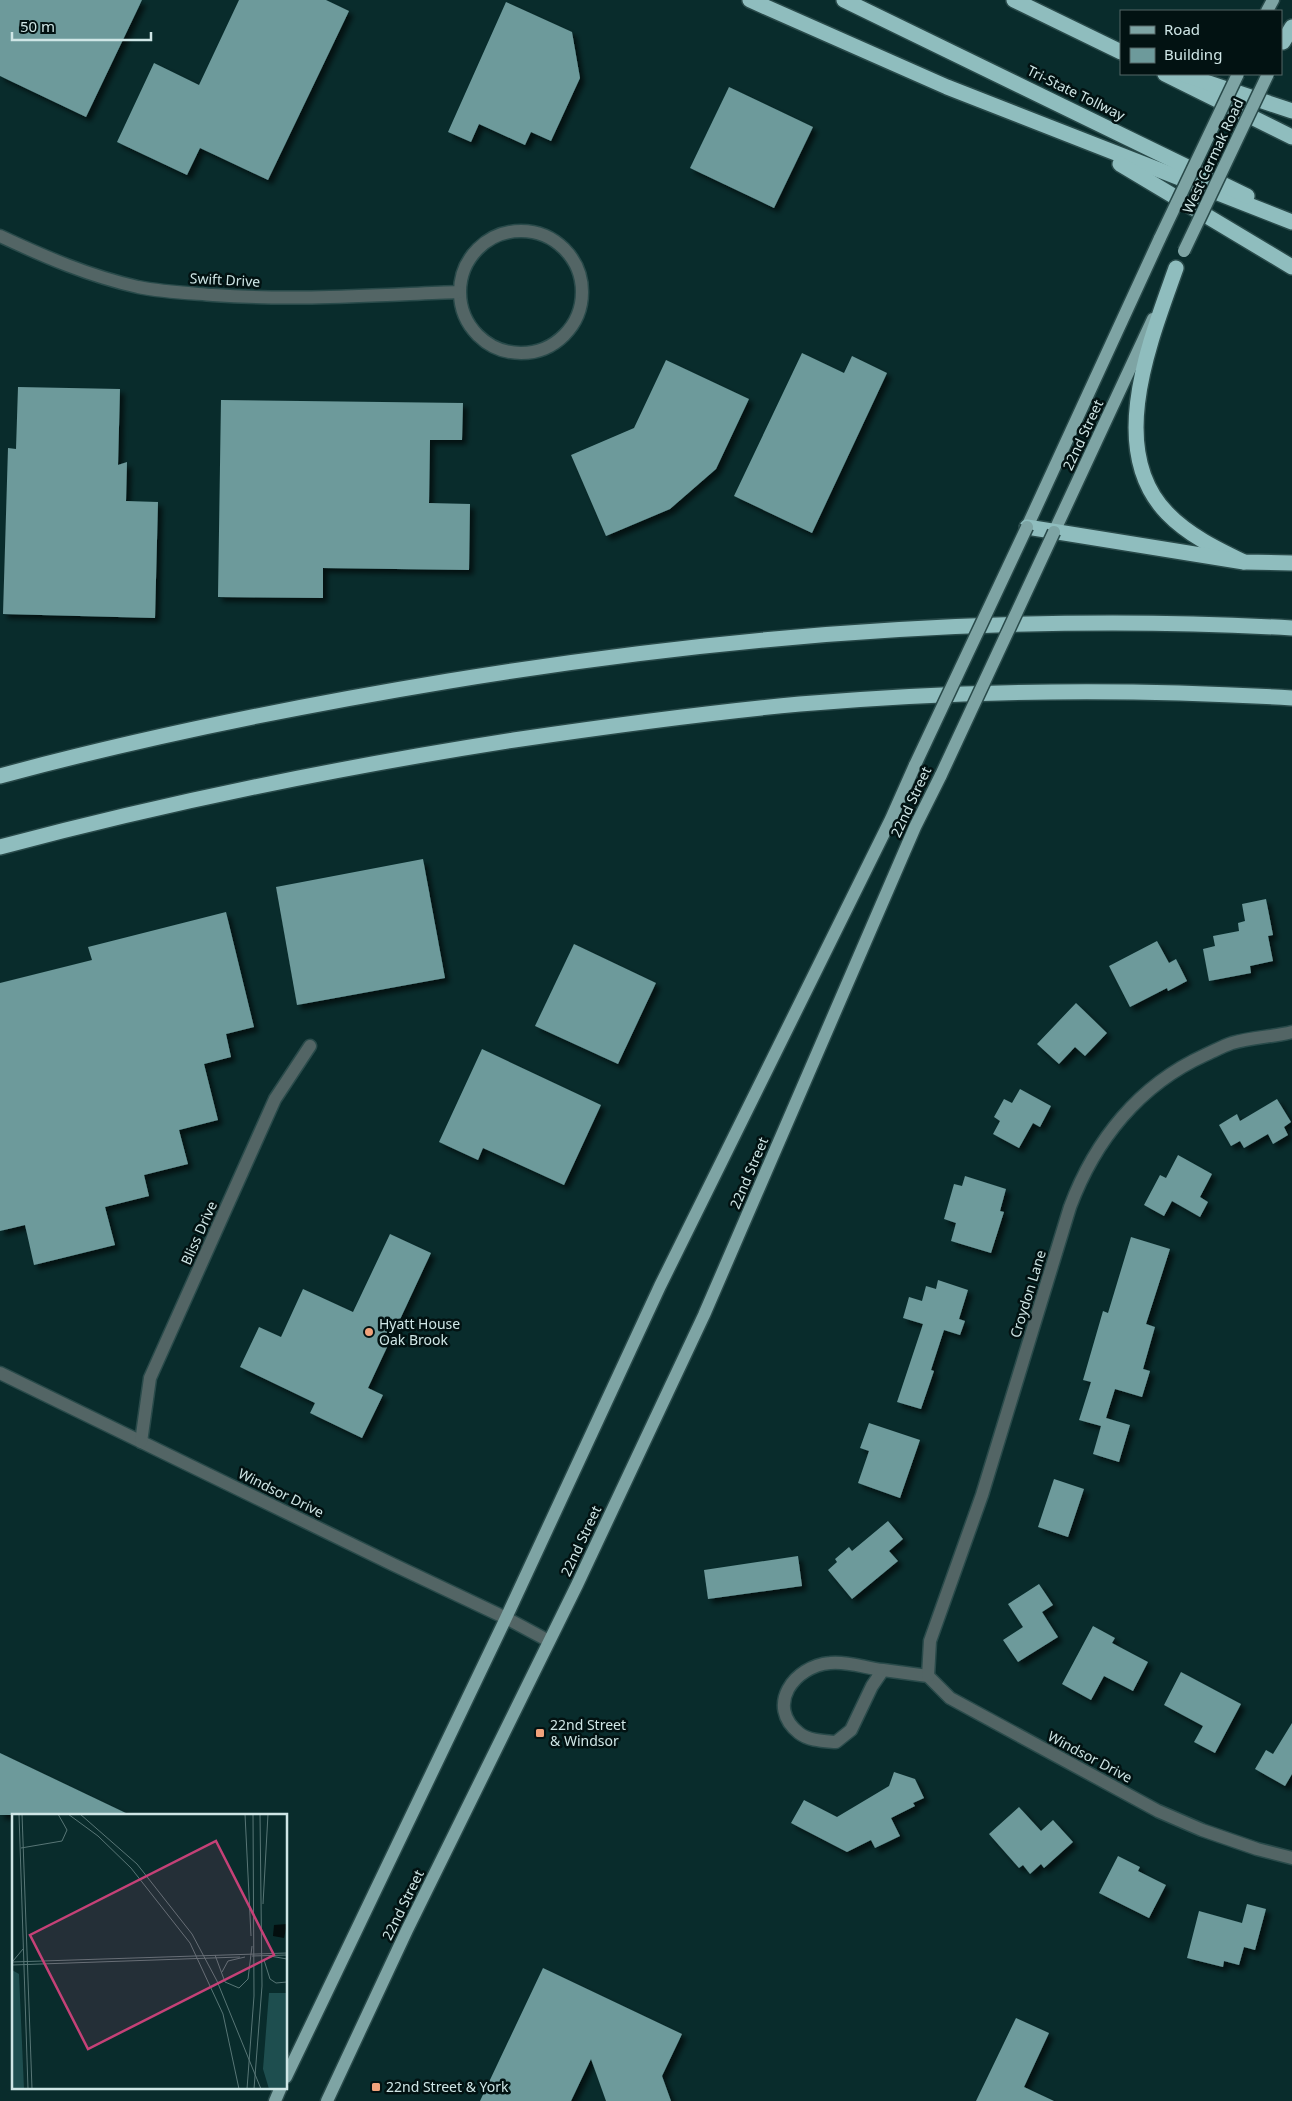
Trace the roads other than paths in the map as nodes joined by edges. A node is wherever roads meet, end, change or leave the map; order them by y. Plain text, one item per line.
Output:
1 (750, 0) edge
2 (844, 0) edge
3 (1014, 0) edge
4 (1292, 25) edge
5 (1282, 45) edge
6 (1120, 52) edge
7 (1167, 75) edge
8 (1185, 75) edge
9 (1238, 75) edge
10 (1268, 75) edge
11 (1292, 111) edge
12 (1057, 131) junction
13 (1292, 137) edge
14 (1292, 219) edge
15 (1292, 222) edge
16 (0, 236) edge
17 (1160, 238) joint
18 (1184, 251) joint
19 (1292, 267) edge
20 (1176, 268) junction
21 (459, 292) junction
22 (1027, 528) junction
23 (1054, 532) junction
24 (1244, 562) junction
25 (1292, 563) edge
26 (1292, 628) edge
27 (1292, 698) edge
28 (0, 776) edge
29 (0, 847) edge
30 (1292, 1032) edge
31 (310, 1046) dead end
32 (0, 1374) edge
33 (141, 1442) junction
34 (506, 1618) junction
35 (549, 1640) junction
36 (883, 1670) junction
37 (928, 1676) junction
38 (1292, 1858) edge
39 (288, 2073) edge
40 (282, 2088) edge
41 (275, 2101) edge
42 (327, 2101) edge

1 - 12 highway
2 - 14 highway, Tri-State Tollway
3 - 6 highway
4 - 5 highway
7 - 13 highway
8 - 11 highway
9 - 17 main road, West Cermak Road, bridge
10 - 18 main road, West Cermak Road, bridge
12 - 15 highway
12 - 19 highway
16 - 21 street, Swift Drive
17 - 22 main road, 22nd Street
18 - 20 main road, 22nd Street
20 - 23 main road, 22nd Street
20 - 24 highway
21 - 21 street
22 - 23 highway
22 - 34 main road, 22nd Street, bridge
23 - 24 highway
23 - 35 main road, 22nd Street, bridge
24 - 25 highway
26 - 28 highway
27 - 29 highway
30 - 37 street, Croydon Lane
31 - 33 street, Bliss Drive
32 - 33 street, Windsor Drive
33 - 34 street, Windsor Drive
34 - 35 street, Windsor Drive
34 - 39 main road, 22nd Street
35 - 42 main road, 22nd Street
36 - 36 street
36 - 37 street
37 - 38 street, Windsor Drive
40 - 41 main road

